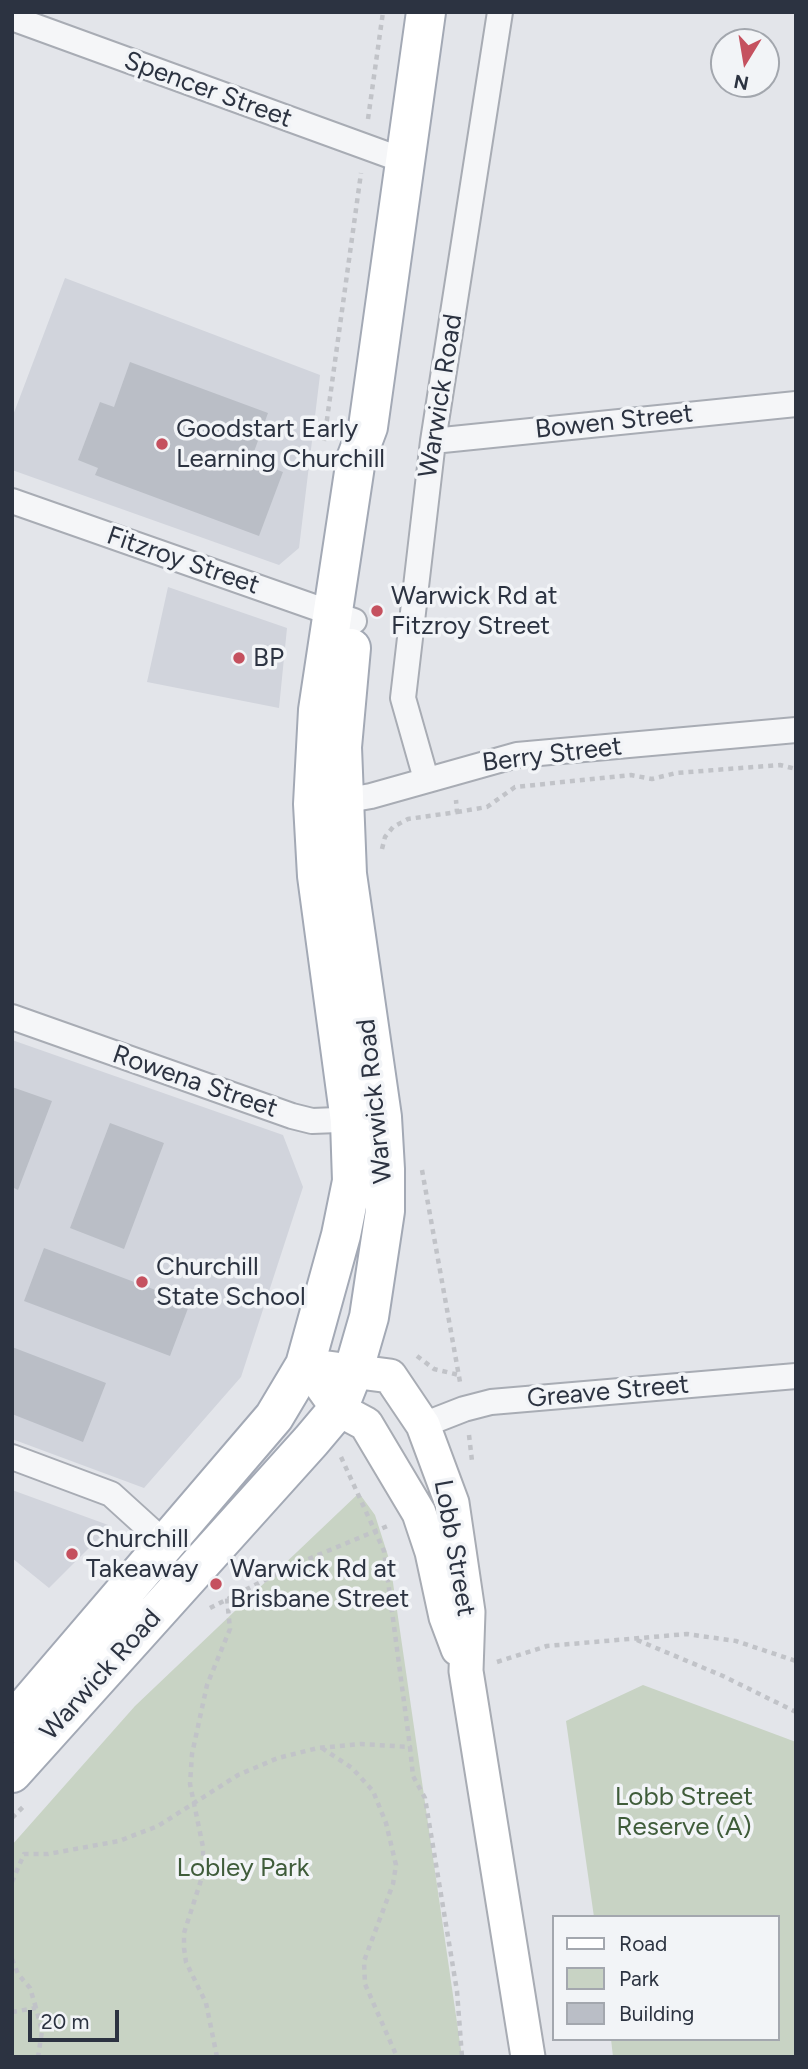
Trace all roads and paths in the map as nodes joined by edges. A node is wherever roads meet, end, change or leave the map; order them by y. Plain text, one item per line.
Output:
1 (383, 12) edge
2 (426, 12) edge
3 (500, 12) edge
4 (12, 18) edge
5 (364, 147) junction
6 (405, 162) junction
7 (796, 404) edge
8 (433, 441) junction
9 (322, 450) dead end
10 (12, 501) edge
11 (342, 617) junction
12 (796, 730) edge
13 (796, 769) edge
14 (426, 779) junction
15 (456, 786) dead end
16 (328, 803) junction
17 (457, 812) junction
18 (382, 850) dead end
19 (12, 1017) edge
20 (366, 1119) junction
21 (421, 1160) dead end
22 (413, 1353) dead end
23 (305, 1365) junction
24 (354, 1369) junction
25 (458, 1376) junction
26 (796, 1376) edge
27 (338, 1409) junction
28 (464, 1409) junction
29 (423, 1425) junction
30 (340, 1456) dead end
31 (12, 1457) edge
32 (452, 1503) junction
33 (419, 1513) junction
34 (375, 1531) junction
35 (165, 1543) junction
36 (227, 1598) junction
37 (210, 1608) dead end
38 (635, 1640) junction
39 (796, 1661) edge
40 (466, 1671) junction
41 (796, 1712) edge
42 (12, 1723) edge
43 (410, 1747) junction
44 (321, 1748) junction
45 (12, 1773) edge
46 (193, 1805) junction
47 (12, 1882) edge
48 (12, 1959) edge
49 (36, 2008) junction
50 (12, 2012) edge
51 (38, 2057) edge
52 (217, 2057) edge
53 (397, 2057) edge
54 (462, 2057) edge
55 (528, 2057) edge

1 - 5 path
2 - 6 main road, Warwick Road
3 - 8 street, Warwick Road
4 - 5 street, Spencer Street
5 - 6 street, Spencer Street
5 - 9 path
6 - 11 main road, Warwick Road
7 - 8 street, Bowen Street
8 - 14 street, Warwick Road
10 - 11 street, Fitzroy Street
11 - 16 main road, Warwick Road
12 - 14 street, Berry Street
13 - 17 path
14 - 16 street, Berry Street
15 - 17 path
16 - 20 main road, Warwick Road
17 - 18 path
19 - 20 street, Rowena Street
20 - 23 main road, Warwick Road
20 - 24 main road, Warwick Road
21 - 25 path
22 - 25 path
23 - 24 main road, Lobb Street
23 - 27 main road, Lobb Street
23 - 35 main road, Warwick Road
24 - 27 main road, Warwick Road
24 - 29 main road, Lobb Street
25 - 28 path
26 - 28 street, Greave Street
27 - 33 main road, Lobb Street
27 - 45 main road, Warwick Road
28 - 29 street, Greave Street
28 - 32 path
29 - 32 main road, Lobb Street
30 - 34 path
31 - 35 street
32 - 40 main road, Lobb Street
33 - 34 path
33 - 40 main road, Lobb Street
34 - 36 path
34 - 43 path
35 - 42 main road, Warwick Road
36 - 37 path
36 - 46 path
38 - 39 path
38 - 40 path
38 - 41 path
40 - 55 main road, Lobb Street
43 - 44 path
43 - 54 path
44 - 46 path
44 - 53 path
46 - 47 path
46 - 52 path
48 - 49 path
49 - 50 path
49 - 51 path

